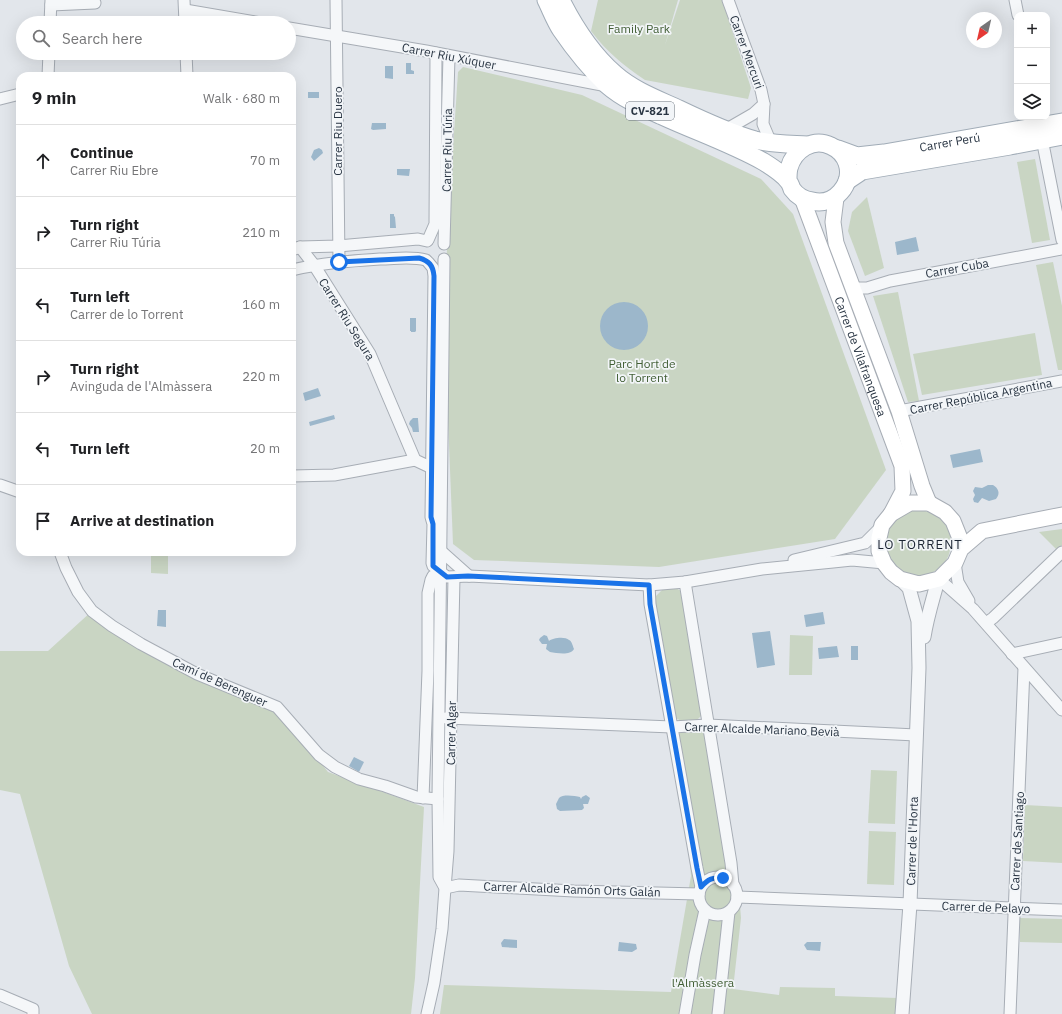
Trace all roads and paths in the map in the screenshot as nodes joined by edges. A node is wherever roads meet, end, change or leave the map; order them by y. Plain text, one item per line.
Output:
1 (336, 0) edge
2 (546, 0) edge
3 (562, 0) edge
4 (728, 0) edge
5 (1015, 0) edge
6 (51, 2) edge
7 (95, 3) dead end
8 (184, 5) edge
9 (1017, 12) edge
10 (50, 16) edge
11 (185, 16) edge
12 (231, 16) edge
13 (296, 29) edge
14 (337, 36) junction
15 (436, 53) junction
16 (449, 56) junction
17 (49, 60) edge
18 (186, 60) edge
19 (48, 72) edge
20 (187, 72) edge
21 (608, 86) junction
22 (16, 95) edge
23 (0, 99) edge
24 (764, 104) junction
25 (1062, 122) edge
26 (1039, 127) edge
27 (727, 130) junction
28 (1062, 136) edge
29 (771, 143) junction
30 (807, 145) junction
31 (838, 149) junction
32 (788, 180) junction
33 (847, 181) junction
34 (802, 198) junction
35 (836, 198) junction
36 (427, 240) junction
37 (1062, 240) edge
38 (444, 244) junction
39 (338, 246) junction
40 (296, 248) edge
41 (1062, 249) edge
42 (444, 259) junction
43 (427, 261) junction
44 (339, 262) junction
45 (314, 265) junction
46 (296, 269) edge
47 (853, 288) junction
48 (1062, 381) edge
49 (899, 411) junction
50 (415, 460) junction
51 (432, 468) junction
52 (296, 476) edge
53 (0, 485) edge
54 (16, 491) edge
55 (930, 503) junction
56 (1062, 515) edge
57 (887, 520) junction
58 (953, 521) junction
59 (982, 531) junction
60 (961, 549) junction
61 (441, 551) junction
62 (1062, 552) edge
63 (62, 556) edge
64 (884, 563) junction
65 (955, 563) junction
66 (762, 569) junction
67 (468, 576) junction
68 (443, 579) junction
69 (900, 579) junction
70 (939, 580) junction
71 (685, 582) junction
72 (649, 585) junction
73 (956, 595) junction
74 (933, 600) junction
75 (973, 609) junction
76 (986, 623) junction
77 (1062, 643) edge
78 (1012, 654) junction
79 (919, 668) junction
80 (1024, 668) junction
81 (1062, 710) edge
82 (439, 718) junction
83 (452, 719) junction
84 (708, 725) junction
85 (672, 727) junction
86 (916, 735) junction
87 (423, 798) junction
88 (438, 799) junction
89 (733, 885) junction
90 (445, 888) junction
91 (700, 890) junction
92 (737, 897) junction
93 (910, 904) junction
94 (1014, 908) junction
95 (705, 910) junction
96 (1062, 910) edge
97 (729, 912) junction
98 (0, 995) edge
99 (33, 1014) edge
100 (427, 1014) edge
101 (685, 1014) edge
102 (718, 1014) edge
103 (902, 1014) edge
104 (1010, 1014) edge

1 - 14 street, Carrer Riu Duero
2 - 21 main road, CV-821
3 - 27 main road, CV-821
4 - 24 street, Carrer Mercuri
5 - 9 street
6 - 7 street
6 - 10 street
8 - 11 street
8 - 12 street
13 - 14 street, Carrer Riu Xúquer
14 - 15 street, Carrer Riu Xúquer
14 - 39 street, Carrer Riu Duero
15 - 16 street, Carrer Riu Xúquer
15 - 36 street, Carrer Riu Túria
16 - 21 street, Carrer Riu Xúquer
16 - 38 street, Carrer Riu Túria
17 - 19 street
18 - 20 street
21 - 32 main road, CV-821
22 - 23 street
24 - 27 street
24 - 29 street, Carrer Mercuri
25 - 26 main road, Carrer Perú / CV-821
26 - 28 main road, Carrer Perú / CV-821
26 - 31 main road, Carrer Perú / CV-821
26 - 33 main road, Carrer Perú / CV-821
26 - 37 street
27 - 29 main road, CV-821
29 - 30 main road, CV-821
30 - 31 main road, CV-821
30 - 32 main road
31 - 33 main road
32 - 34 main road, CV-821
33 - 35 main road, CV-821
34 - 35 main road
34 - 57 main road, Carrer de Vilafranquesa / CV-821
35 - 47 main road, Carrer de Vilafranquesa / CV-821
36 - 38 street
36 - 39 street
36 - 43 street
38 - 42 street
39 - 40 street
39 - 44 street, Carrer Riu Duero
40 - 45 street, Carrer Riu Segura
41 - 47 street, Carrer Cuba
42 - 43 street
42 - 61 street
43 - 44 street
43 - 51 street
44 - 45 street
45 - 46 street
45 - 50 street, Carrer Riu Segura
47 - 49 main road, Carrer de Vilafranquesa / CV-821
48 - 49 street, Carrer República Argentina
49 - 55 main road, Carrer de Vilafranquesa / CV-821
50 - 51 street
50 - 52 street
51 - 68 street
53 - 54 street
55 - 57 main road
55 - 58 main road
56 - 59 main road
57 - 64 main road, CV-821
57 - 66 street
58 - 59 main road
58 - 60 main road
59 - 60 main road
60 - 65 main road
61 - 67 street
61 - 68 street
62 - 76 street
63 - 87 street, Camí de Berenguer
64 - 66 street
64 - 69 main road, CV-821
65 - 70 main road
65 - 75 street
66 - 71 street
67 - 68 street
67 - 72 street
68 - 82 street, Carrer Algar
68 - 83 street, Carrer Algar
68 - 87 street, Carrer Algar
69 - 70 main road, CV-821
69 - 79 street, Carrer de l'Horta / CV-821
70 - 73 street
70 - 74 street, Carrer de l'Horta / CV-821
71 - 72 street
71 - 84 street
72 - 85 street
73 - 74 street
73 - 75 street
74 - 79 street, Carrer de l'Horta / CV-821
75 - 76 street
76 - 78 street
77 - 78 street
78 - 80 street
79 - 86 street, Carrer de l'Horta / CV-821
80 - 81 street
80 - 94 street, Carrer de Santiago
82 - 83 street, Carrer Alcalde Mariano Bevià
82 - 88 street, Carrer Algar
83 - 85 street, Carrer Alcalde Mariano Bevià
83 - 90 street, Carrer Algar
84 - 85 street, Carrer Alcalde Mariano Bevià
84 - 86 street, Carrer Alcalde Mariano Bevià
84 - 89 street
85 - 91 street
86 - 93 street, Carrer de l'Horta / CV-821
87 - 88 street
88 - 90 street, Carrer Algar
89 - 91 street
89 - 92 street
90 - 91 street, Carrer Alcalde Ramón Orts Galán
90 - 100 street, Carrer Algar
91 - 95 street
92 - 93 street
92 - 97 street
93 - 94 street, Carrer de Pelayo
93 - 103 street, Carrer de l'Horta / CV-821
94 - 96 street, Carrer de Pelayo
94 - 104 street, Carrer de Santiago
95 - 97 street
95 - 101 street
97 - 102 street
98 - 99 street

